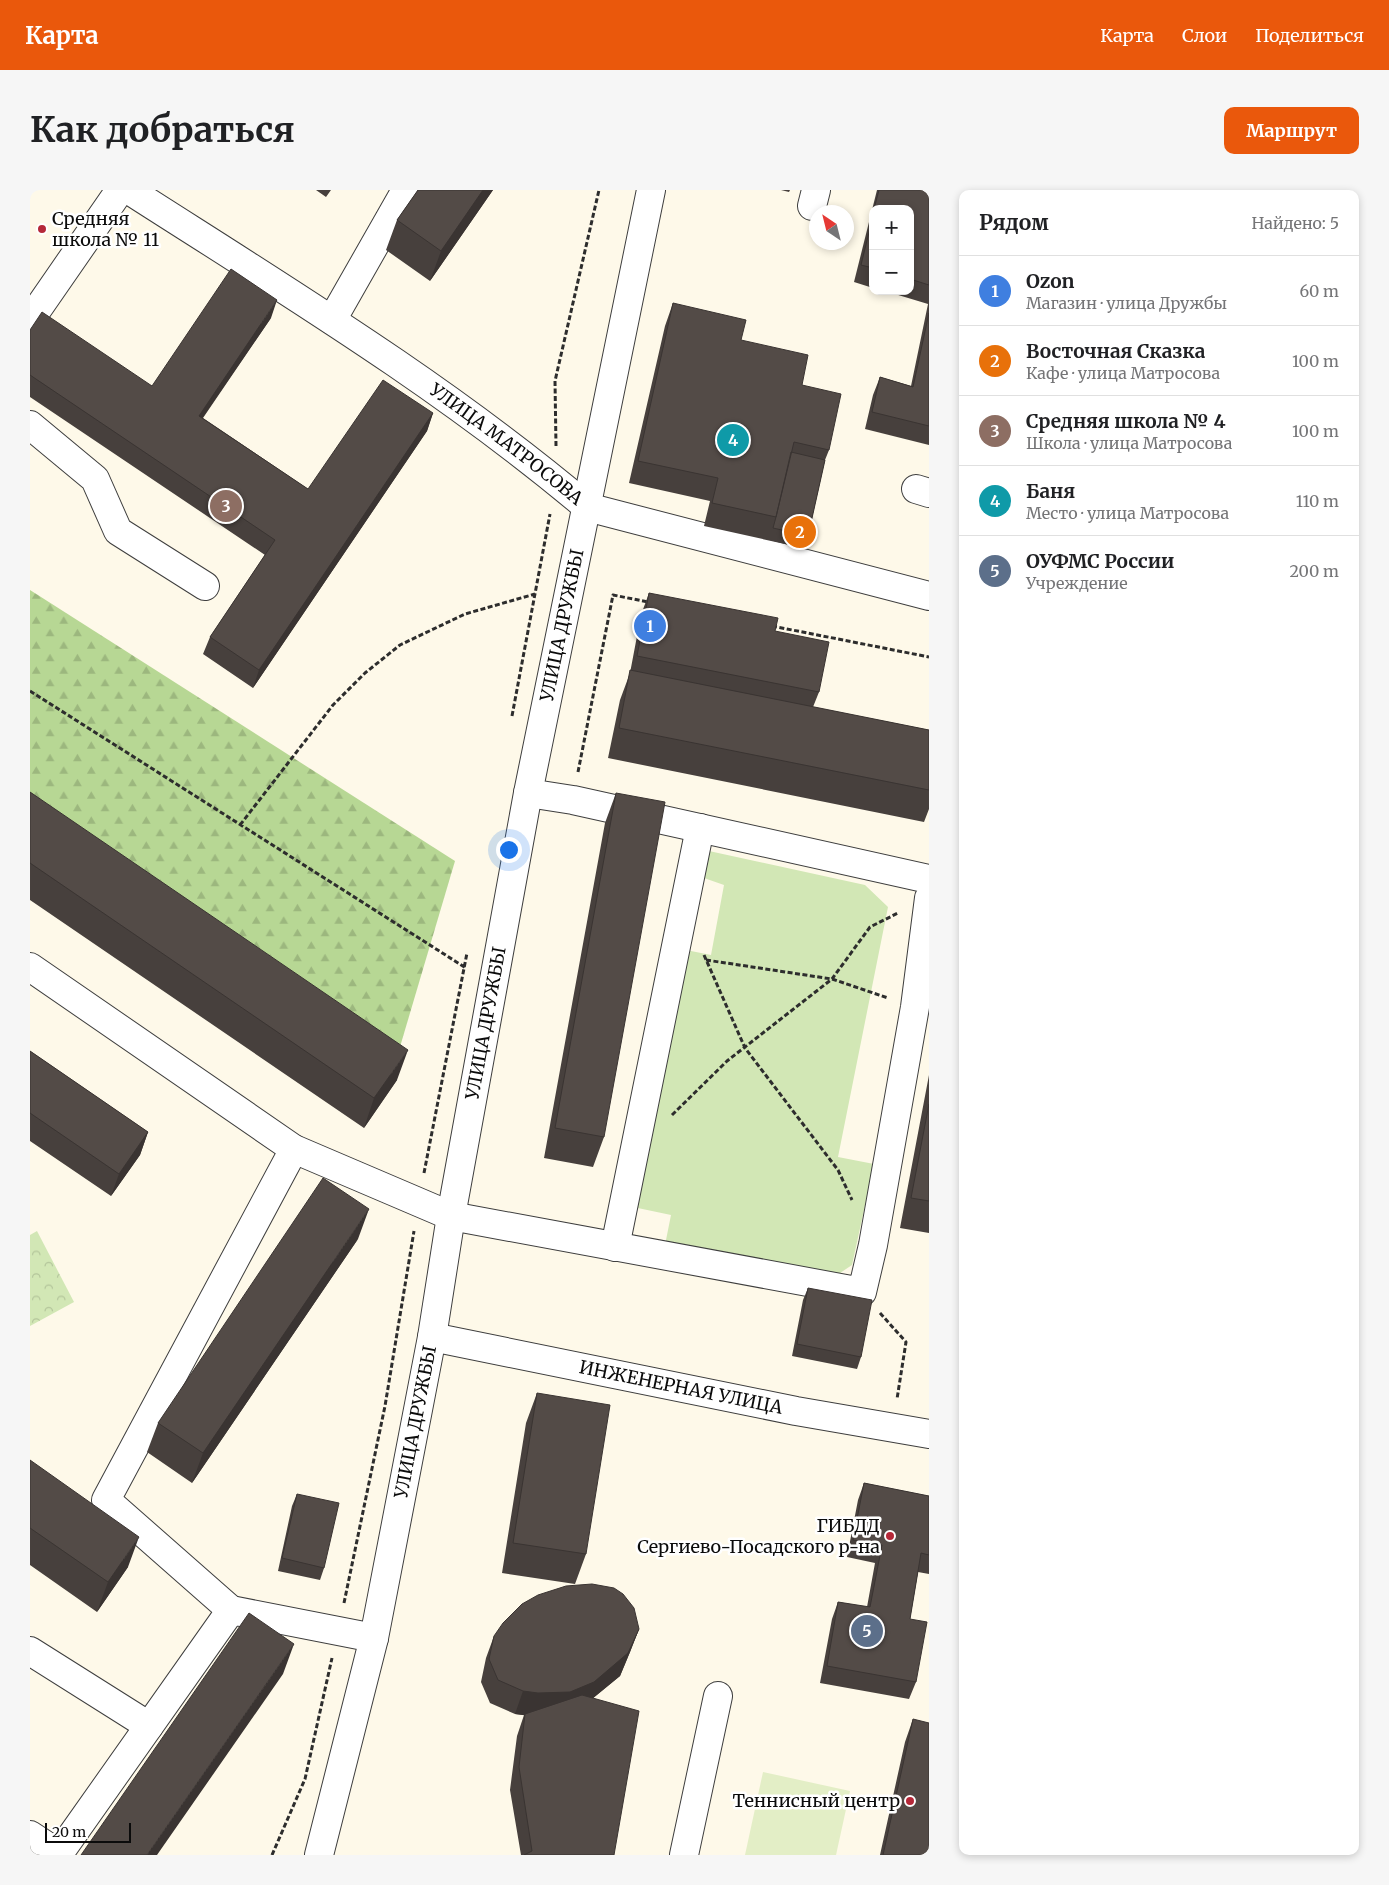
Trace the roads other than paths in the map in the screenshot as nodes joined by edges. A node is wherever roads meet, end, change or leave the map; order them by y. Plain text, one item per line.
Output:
1 (120, 190) edge
2 (129, 190) edge
3 (406, 190) edge
4 (651, 190) edge
5 (30, 320) edge
6 (332, 320) junction
7 (30, 425) edge
8 (587, 507) junction
9 (205, 586) dead end
10 (929, 596) edge
11 (528, 793) junction
12 (700, 828) junction
13 (929, 879) edge
14 (929, 898) edge
15 (30, 967) edge
16 (294, 1149) junction
17 (451, 1216) junction
18 (615, 1247) junction
19 (432, 1337) junction
20 (929, 1434) edge
21 (231, 1610) junction
22 (374, 1638) junction
23 (30, 1651) edge
24 (718, 1696) dead end
25 (149, 1726) junction
26 (30, 1835) edge
27 (58, 1854) edge
28 (319, 1855) edge
29 (684, 1855) edge

1 - 5 street
2 - 6 street, УЛИЦА МАТРОСОВА
3 - 6 street
4 - 8 street, УЛИЦА ДРУЖБЫ
6 - 8 street, УЛИЦА МАТРОСОВА
7 - 9 street
8 - 10 street, УЛИЦА МАТРОСОВА
8 - 11 street, УЛИЦА ДРУЖБЫ
11 - 12 street
11 - 17 street, УЛИЦА ДРУЖБЫ
12 - 13 street
12 - 18 street
14 - 18 street
15 - 16 street
16 - 17 street
16 - 21 street
17 - 18 street
17 - 19 street, УЛИЦА ДРУЖБЫ
19 - 20 street, ИНЖЕНЕРНАЯ УЛИЦА
19 - 22 street, УЛИЦА ДРУЖБЫ
21 - 22 street
21 - 25 street
22 - 28 street, УЛИЦА ДРУЖБЫ
23 - 25 street
24 - 29 street
25 - 27 street
26 - 27 street

